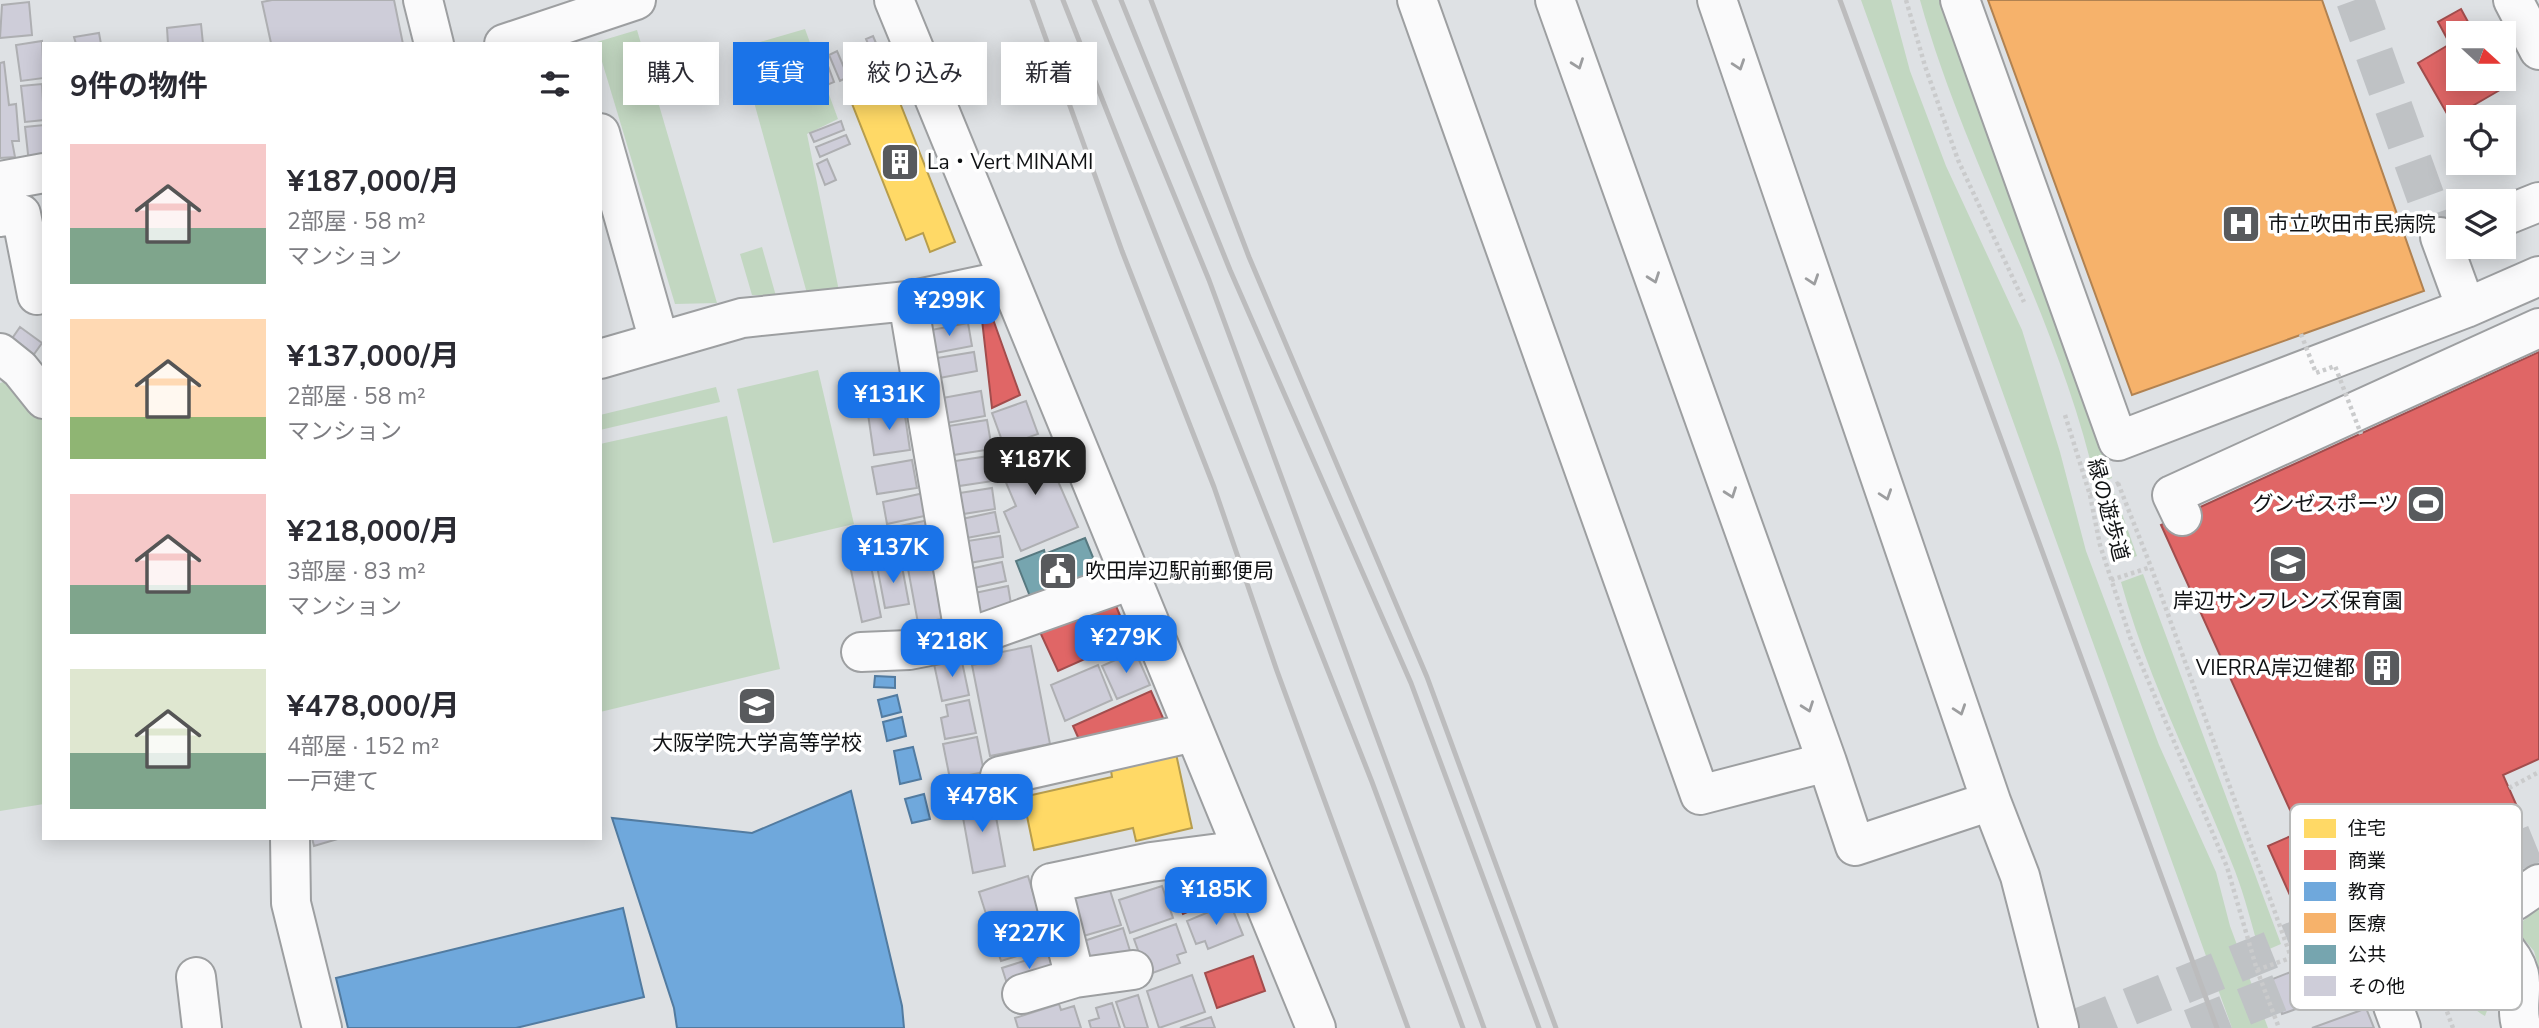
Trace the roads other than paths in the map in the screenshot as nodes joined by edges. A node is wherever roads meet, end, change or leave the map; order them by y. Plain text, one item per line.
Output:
1 (423, 0) edge
2 (636, 0) edge
3 (894, 0) edge
4 (1417, 0) edge
5 (1555, 0) edge
6 (1717, 0) edge
7 (1960, 0) edge
8 (2513, 0) edge
9 (434, 42) edge
10 (510, 42) edge
11 (2539, 50) edge
12 (602, 140) edge
13 (42, 173) edge
14 (0, 181) edge
15 (2539, 202) edge
16 (2516, 211) edge
17 (0, 217) edge
18 (2453, 259) tunnel mouth
19 (2539, 275) edge
20 (1007, 280) junction
21 (37, 295) dead end
22 (908, 301) junction
23 (2466, 308) junction
24 (2539, 328) edge
25 (659, 341) junction
26 (0, 353) edge
27 (602, 358) edge
28 (42, 396) edge
29 (2182, 516) dead end
30 (1131, 580) junction
31 (965, 639) junction
32 (861, 652) dead end
33 (1194, 732) junction
34 (1827, 762) junction
35 (1000, 776) dead end
36 (1991, 801) junction
37 (290, 840) edge
38 (1243, 850) junction
39 (2539, 884) edge
40 (2522, 897) edge
41 (1133, 970) dead end
42 (196, 977) dead end
43 (1075, 978) junction
44 (1022, 994) dead end
45 (2394, 1010) edge
46 (2518, 1010) edge
47 (202, 1028) edge
48 (322, 1028) edge
49 (1316, 1028) edge
50 (2059, 1028) edge
51 (2400, 1028) edge
52 (2522, 1028) edge

1 - 9 street
2 - 10 street
3 - 20 street
4 - 34 street
5 -> 34 street
6 -> 36 street
7 - 23 street
8 - 11 street
12 - 25 street
13 - 14 street
15 - 16 street
17 - 21 street
18 - 23 street
19 - 23 street
20 - 22 street
20 - 30 street
22 - 25 street
22 - 31 street
24 - 29 street
25 - 27 street
26 - 28 street
30 - 31 street
30 - 33 street
31 - 32 street
33 - 35 street
33 - 38 street
34 - 36 street
36 - 50 street
37 - 48 street
38 - 43 street
38 - 49 street
39 - 40 street
41 - 43 street
42 - 47 street
43 - 44 street
45 - 51 street
46 - 52 street

